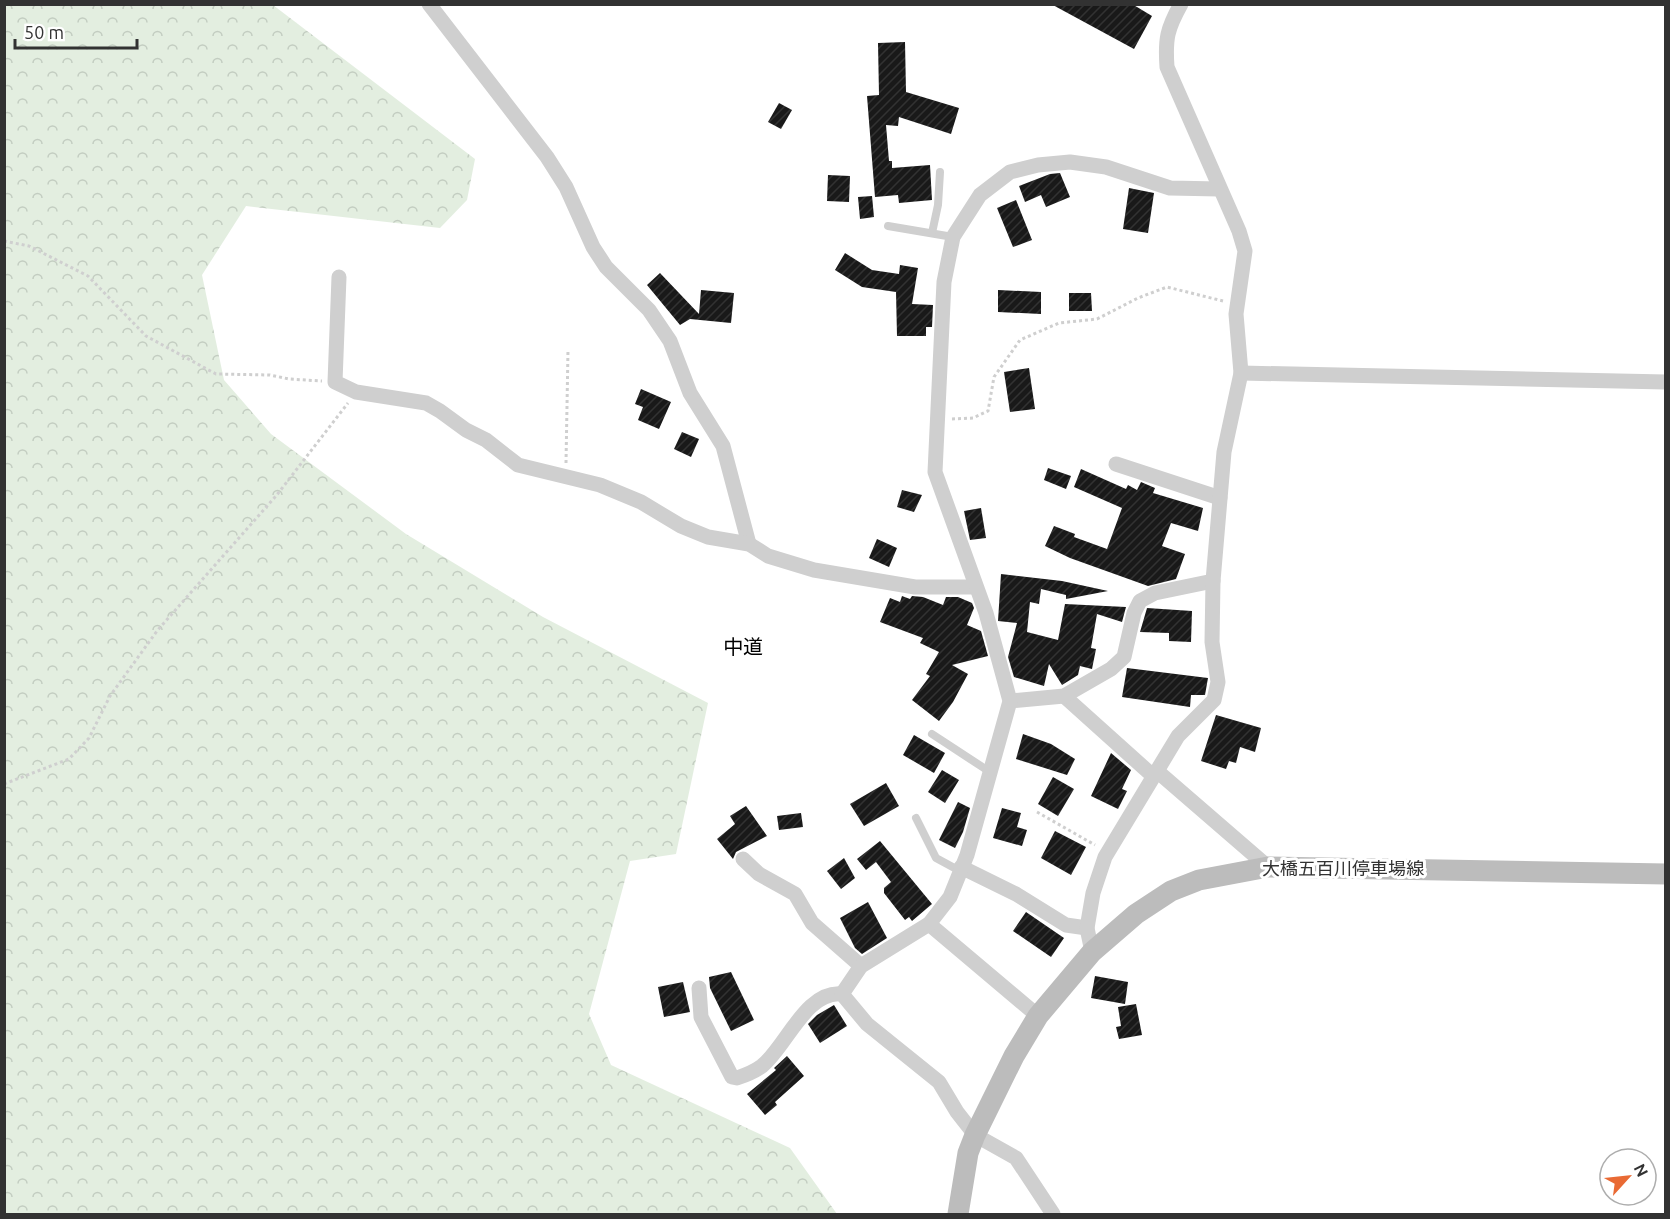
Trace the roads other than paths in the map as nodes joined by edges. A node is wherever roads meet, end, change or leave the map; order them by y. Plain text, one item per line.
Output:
1 (429, 4) edge
2 (1181, 4) edge
3 (940, 172) dead end
4 (1219, 189) junction
5 (888, 226) dead end
6 (932, 233) junction
7 (953, 237) junction
8 (339, 277) dead end
9 (1241, 373) junction
10 (1665, 382) edge
11 (1116, 464) dead end
12 (1220, 498) junction
13 (749, 544) junction
14 (1212, 581) junction
15 (975, 587) junction
16 (1064, 696) junction
17 (1010, 701) junction
18 (932, 734) dead end
19 (990, 772) junction
20 (1155, 773) junction
21 (916, 818) dead end
22 (743, 858) dead end
23 (1268, 867) junction
24 (960, 869) junction
25 (1665, 874) edge
26 (929, 924) junction
27 (1087, 928) junction
28 (1092, 952) junction
29 (861, 966) junction
30 (699, 988) dead end
31 (842, 994) junction
32 (1038, 1016) junction
33 (975, 1135) junction
34 (958, 1215) edge
35 (1053, 1215) edge

1 - 13 street
2 - 4 street
3 - 6 lane
4 - 7 street
4 - 9 street
5 - 6 lane
6 - 7 lane
7 - 15 street
8 - 13 street
9 - 10 street
9 - 12 street
11 - 12 street
12 - 14 street
13 - 15 street
14 - 16 street
14 - 20 street
15 - 17 street
16 - 17 street
16 - 20 street
17 - 19 street
18 - 19 lane
19 - 24 street
20 - 23 street
20 - 27 street
21 - 24 lane
22 - 29 street
23 - 25 main road, 大橋五百川停車場線
23 - 28 main road, 大橋五百川停車場線
24 - 26 street
24 - 27 street
26 - 29 street
26 - 32 street
27 - 28 street
28 - 32 main road, 大橋五百川停車場線
29 - 31 street
30 - 31 street
31 - 33 street
32 - 33 main road, 大橋五百川停車場線
33 - 34 main road, 大橋五百川停車場線
33 - 35 street

